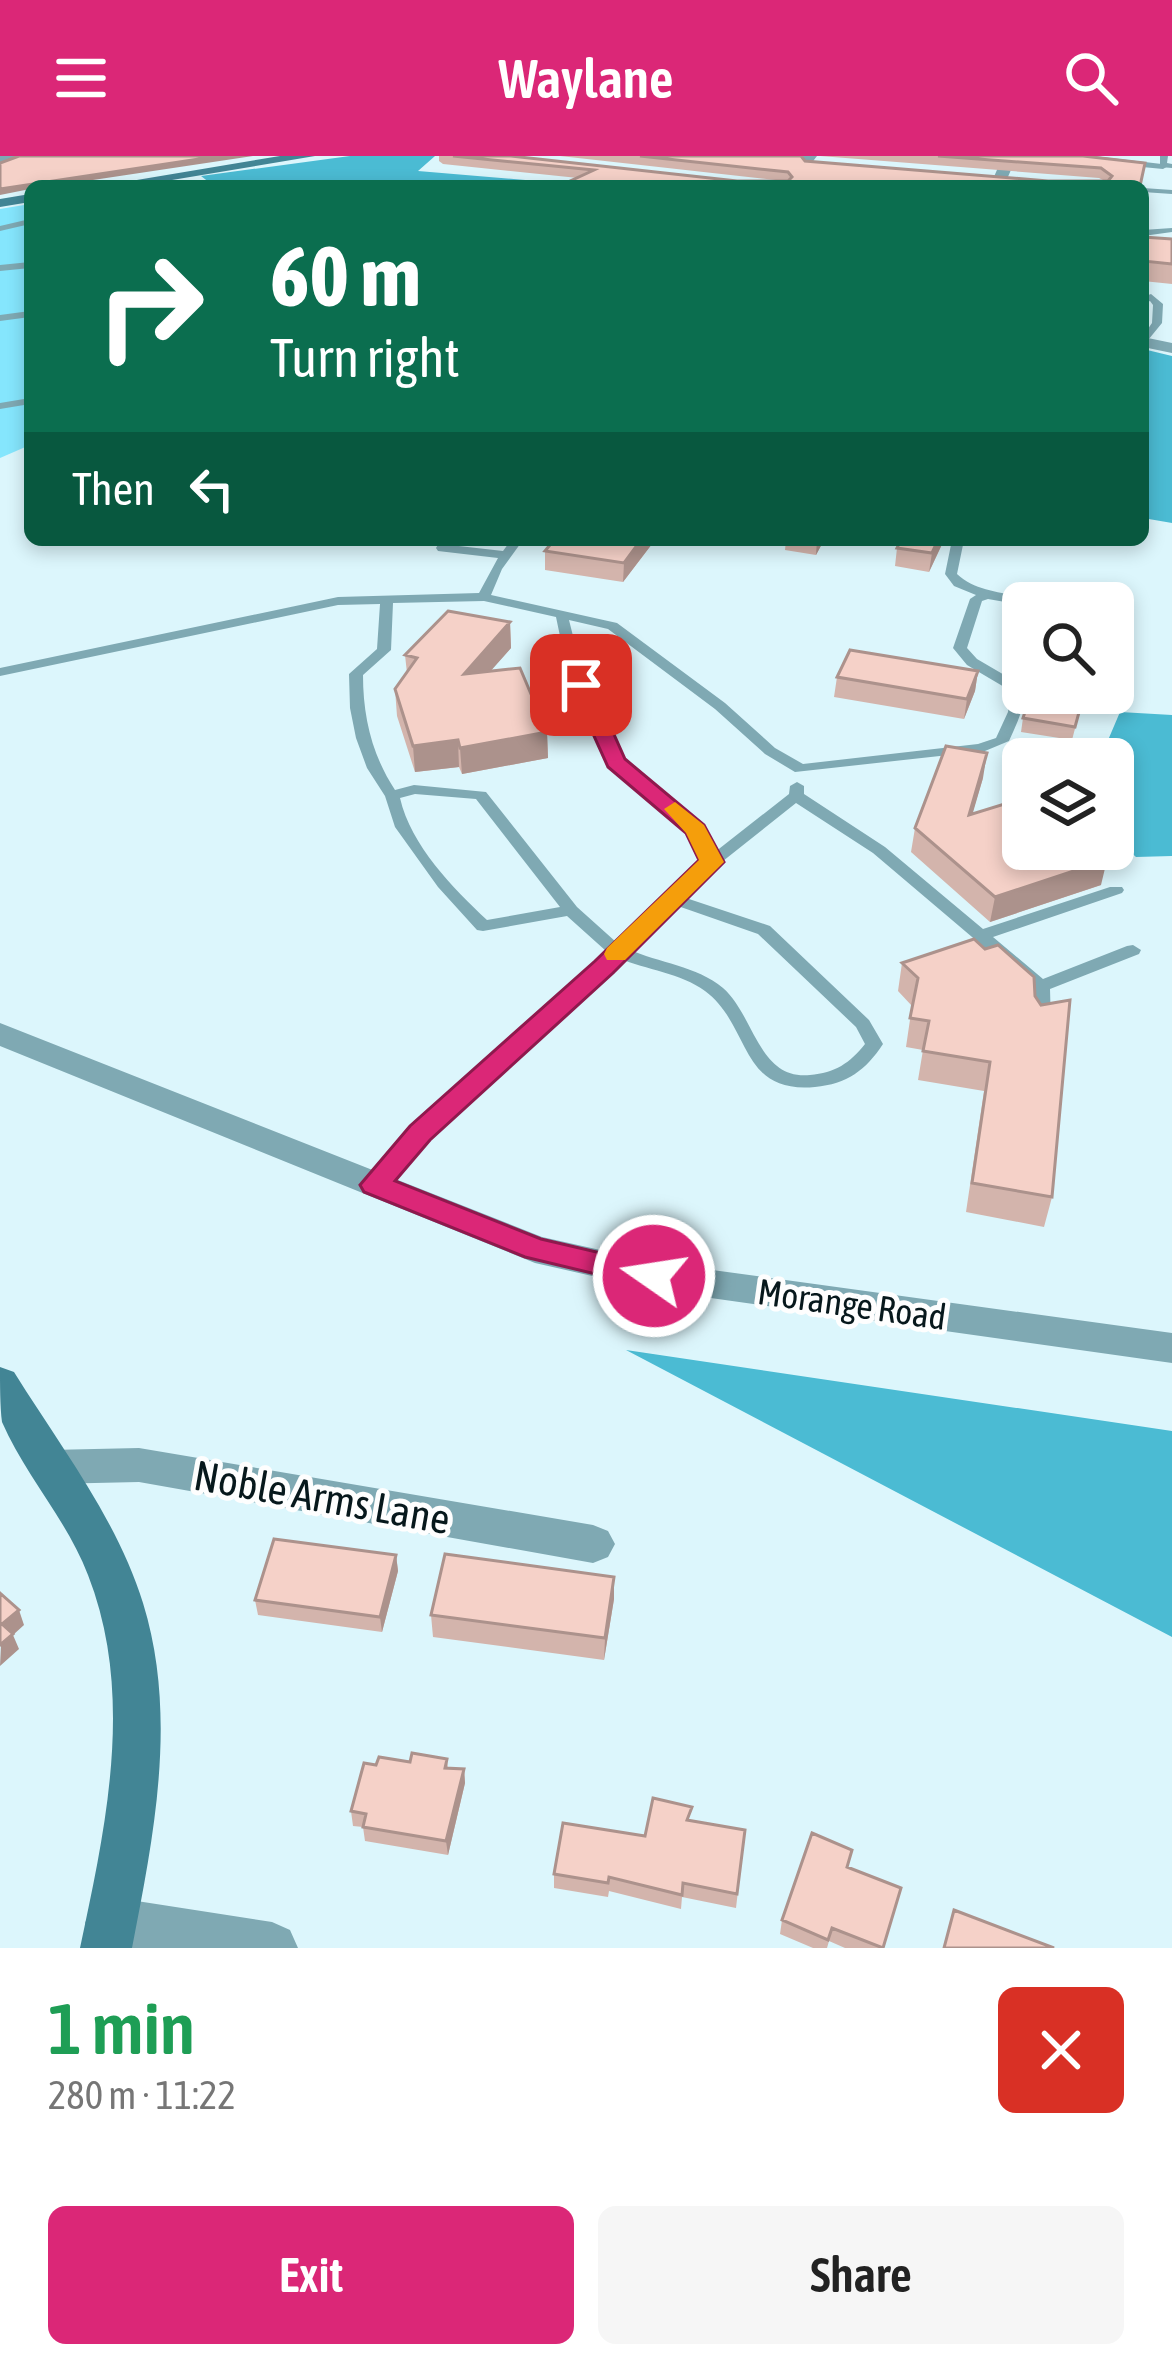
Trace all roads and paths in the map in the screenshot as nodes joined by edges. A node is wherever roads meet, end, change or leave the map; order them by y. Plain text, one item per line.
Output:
1 (23, 156) edge
2 (308, 156) edge
3 (1035, 156) edge
4 (808, 159) edge
5 (0, 160) edge
6 (1166, 162) edge
7 (827, 164) edge
8 (979, 176) edge
9 (148, 180) edge
10 (992, 180) edge
11 (1149, 299) edge
12 (1149, 333) edge
13 (443, 546) edge
14 (513, 546) edge
15 (957, 546) edge
16 (506, 555) junction
17 (987, 596) junction
18 (484, 597) junction
19 (1002, 598) edge
20 (387, 600) junction
21 (561, 613) junction
22 (0, 672) edge
23 (1002, 678) edge
24 (1015, 714) edge
25 (800, 769) junction
26 (392, 796) junction
27 (796, 796) junction
28 (712, 862) junction
29 (1116, 890) dead end
30 (671, 899) junction
31 (571, 910) junction
32 (982, 935) junction
33 (1133, 950) dead end
34 (618, 952) junction
35 (1041, 986) junction
36 (1042, 1024) edge
37 (0, 1034) edge
38 (374, 1185) junction
39 (1172, 1348) edge
40 (0, 1383) edge
41 (50, 1467) junction
42 (593, 1544) dead end
43 (109, 1935) edge
44 (272, 1948) edge

1 - 5 street
2 - 9 main road
3 - 6 street
4 - 7 street
8 - 10 street
11 - 12 lane
13 - 16 lane
14 - 16 lane
15 - 17 lane
16 - 18 lane
17 - 19 lane
17 - 23 lane
18 - 20 lane
18 - 21 lane
20 - 22 lane
20 - 26 lane
21 - 25 lane
21 - 28 lane
24 - 25 lane
25 - 27 lane
26 - 31 lane
26 - 31 lane
27 - 28 lane
27 - 32 lane
28 - 30 lane
29 - 32 lane
30 - 34 lane
30 - 34 lane
31 - 34 lane
32 - 35 lane
33 - 35 lane
34 - 38 lane
35 - 36 lane
37 - 38 street, Morange Road
38 - 39 street, Morange Road
40 - 41 main road
41 - 42 street, Noble Arms Lane
41 - 43 main road
43 - 44 street

